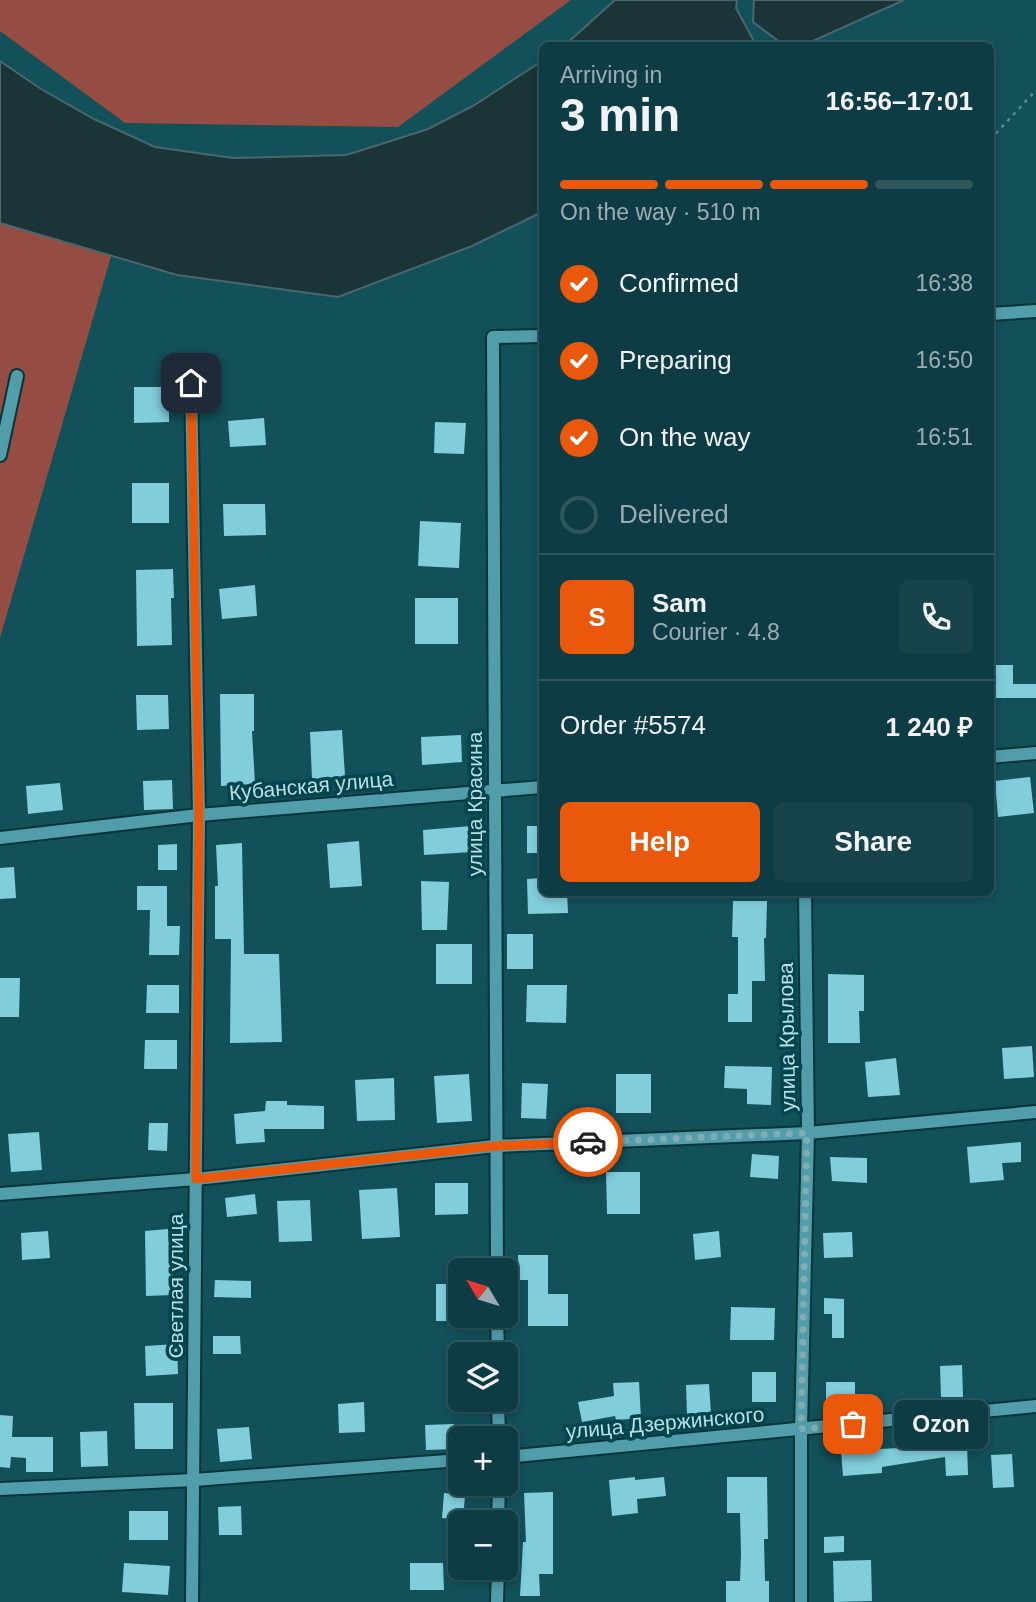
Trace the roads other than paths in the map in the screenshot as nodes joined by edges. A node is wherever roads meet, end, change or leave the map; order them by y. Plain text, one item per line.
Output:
1 (1036, 311) edge
2 (994, 314) edge
3 (539, 335) edge
4 (17, 376) dead end
5 (191, 383) dead end
6 (0, 455) edge
7 (1036, 752) edge
8 (994, 757) edge
9 (539, 787) edge
10 (494, 790) junction
11 (199, 815) junction
12 (0, 838) edge
13 (805, 896) edge
14 (1036, 1112) edge
15 (807, 1133) junction
16 (495, 1146) junction
17 (196, 1179) junction
18 (0, 1194) edge
19 (497, 1258) edge
20 (1036, 1406) edge
21 (801, 1429) junction
22 (518, 1456) edge
23 (448, 1461) edge
24 (194, 1480) junction
25 (0, 1489) edge
26 (498, 1580) edge
27 (192, 1602) edge
28 (497, 1602) edge
29 (801, 1602) edge

1 - 2 street
3 - 10 street, улица Красина
4 - 6 street
5 - 11 street, Светлая улица
7 - 8 street
9 - 10 street, Кубанская улица
10 - 11 street, Кубанская улица
10 - 16 street, улица Красина
11 - 12 street, Кубанская улица
11 - 17 street, Светлая улица
13 - 15 street, улица Крылова
14 - 15 street
15 - 16 street
15 - 21 street, улица Крылова
16 - 17 street
16 - 19 street, улица Красина
17 - 18 street
17 - 24 street, Светлая улица
20 - 21 street, улица Дзержинского
21 - 22 street, улица Дзержинского
21 - 29 street, улица Крылова
23 - 24 street
24 - 25 street
24 - 27 street, Светлая улица
26 - 28 street

